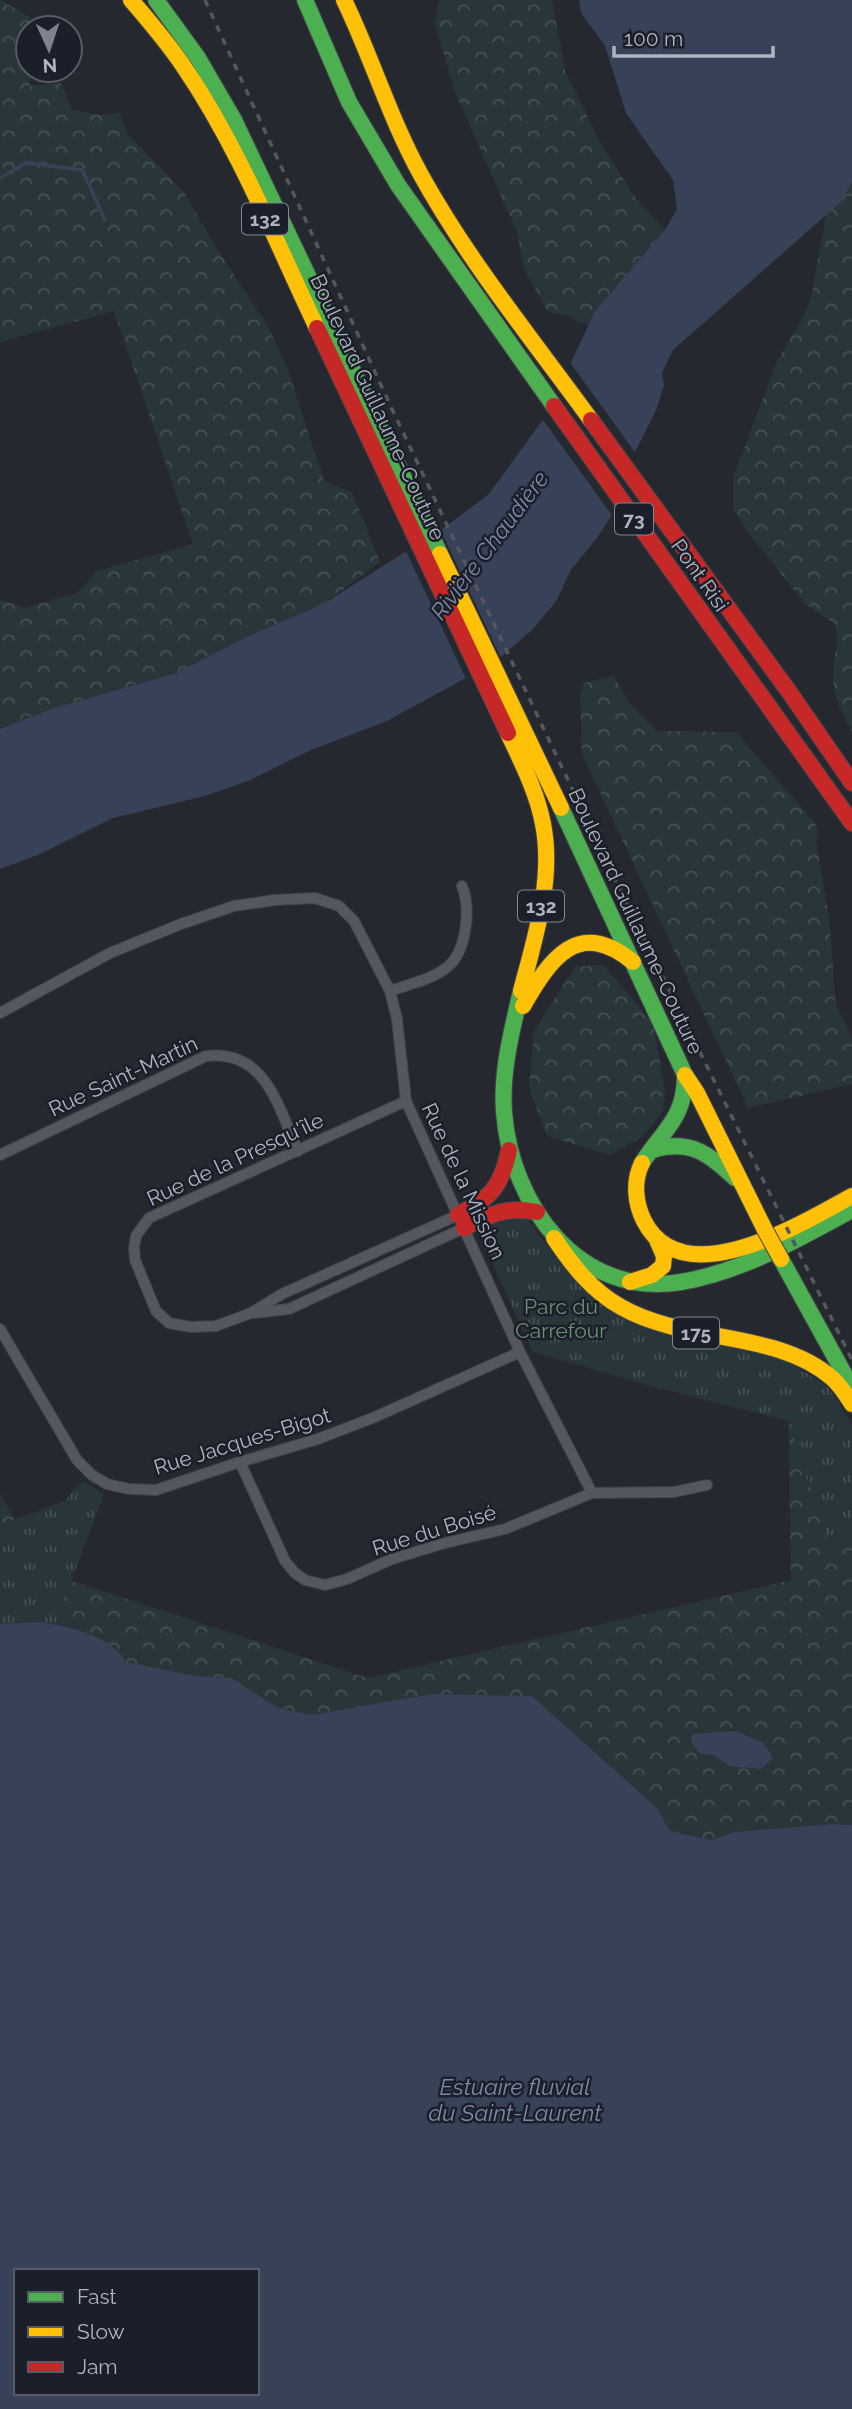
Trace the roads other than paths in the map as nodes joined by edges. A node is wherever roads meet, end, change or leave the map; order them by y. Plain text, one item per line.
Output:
1 (131, 0) edge
2 (156, 0) edge
3 (305, 0) edge
4 (344, 0) edge
5 (353, 0) edge
6 (357, 25) junction
7 (384, 449) junction
8 (852, 783) edge
9 (542, 786) junction
10 (852, 823) edge
11 (462, 886) dead end
12 (633, 962) junction
13 (390, 991) junction
14 (0, 1013) edge
15 (515, 1021) junction
16 (685, 1075) junction
17 (406, 1101) junction
18 (509, 1150) junction
19 (652, 1150) junction
20 (298, 1151) junction
21 (0, 1155) edge
22 (741, 1184) junction
23 (852, 1196) edge
24 (852, 1210) edge
25 (537, 1212) junction
26 (461, 1221) junction
27 (554, 1238) junction
28 (657, 1240) junction
29 (630, 1282) junction
30 (251, 1313) junction
31 (0, 1329) edge
32 (520, 1352) junction
33 (852, 1388) edge
34 (852, 1404) edge
35 (240, 1462) junction
36 (707, 1485) dead end
37 (592, 1493) junction

1 - 7 main road, Boulevard Guillaume-Couture / 132
2 - 7 main road, Boulevard Guillaume-Couture / 132
3 - 10 main road, Pont Risi / 73
4 - 6 main road, 73
5 - 6 main road
6 - 8 main road, Pont Risi / 73
7 - 9 main road, Boulevard Guillaume-Couture / 132
9 - 12 main road, Boulevard Guillaume-Couture / 132
9 - 15 main road, Boulevard Guillaume-Couture / 132
11 - 13 street
12 - 15 main road
12 - 16 main road, Boulevard Guillaume-Couture / 132
13 - 14 street, Rue de la Mission
13 - 17 street, Rue de la Mission
15 - 18 main road, Boulevard Guillaume-Couture / 132
16 - 19 main road
16 - 22 main road, Boulevard Guillaume-Couture
17 - 20 street, Rue de la Presqu'île
17 - 26 street, Rue de la Mission
18 - 25 main road, Boulevard Guillaume-Couture / 132
18 - 26 main road
19 - 22 main road
19 - 28 main road
20 - 21 street, Rue Saint-Martin
20 - 30 street, Rue de la Presqu'île
22 - 33 main road, Boulevard Guillaume-Couture, bridge
23 - 28 main road
24 - 29 main road, 132
25 - 26 main road
25 - 27 main road, Boulevard Guillaume-Couture / 132
26 - 30 street, Rue de la Presqu'île
26 - 30 street, Rue de la Presqu'île
26 - 32 street, Rue de la Mission
27 - 29 main road, 132
27 - 34 main road, Boulevard Guillaume-Couture / 175
28 - 29 main road
31 - 35 street, Rue Jacques-Bigot
32 - 35 street, Rue Jacques-Bigot
32 - 37 street, Rue de la Mission
35 - 37 street, Rue du Boisé
36 - 37 street, Rue du Boisé

